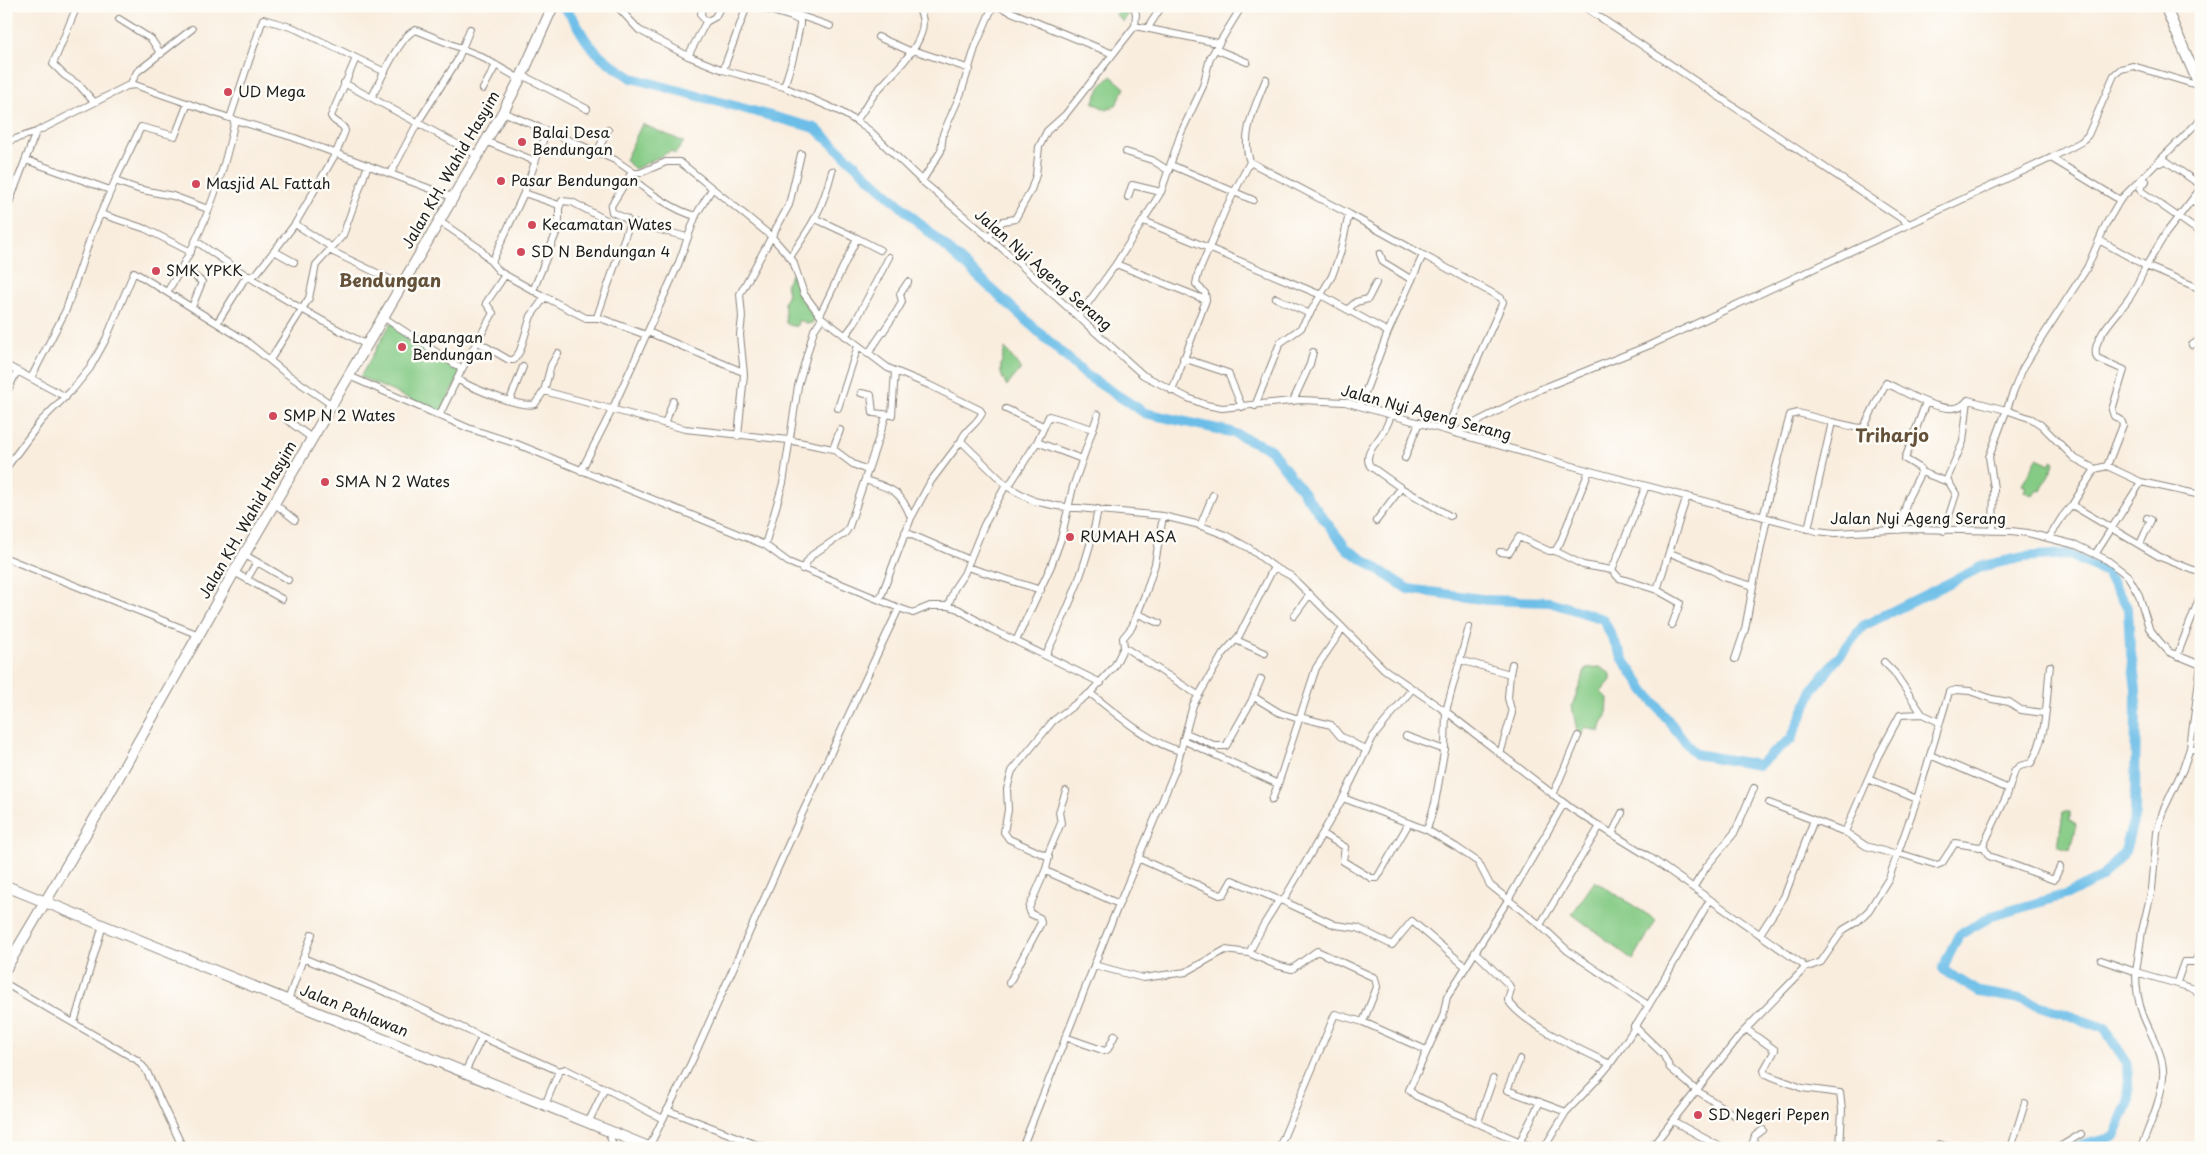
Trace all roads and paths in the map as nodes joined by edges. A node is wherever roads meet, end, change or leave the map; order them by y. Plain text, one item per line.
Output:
1 (77, 6) edge
2 (702, 6) edge
3 (721, 6) edge
4 (747, 6) edge
5 (756, 6) edge
6 (796, 6) edge
7 (916, 6) edge
8 (993, 6) edge
9 (997, 6) edge
10 (1134, 6) edge
11 (1162, 6) edge
12 (1242, 6) edge
13 (1583, 6) edge
14 (2165, 6) edge
15 (620, 8) edge
16 (551, 10) edge
17 (793, 15) junction
18 (119, 20) dead end
19 (706, 22) junction
20 (830, 26) dead end
21 (1135, 26) junction
22 (470, 28) dead end
23 (192, 29) dead end
24 (1147, 29) junction
25 (878, 37) dead end
26 (1216, 46) junction
27 (462, 49) junction
28 (913, 51) junction
29 (161, 54) junction
30 (1113, 54) junction
31 (688, 56) junction
32 (356, 58) junction
33 (1247, 62) dead end
34 (496, 65) junction
35 (970, 69) junction
36 (723, 70) junction
37 (385, 72) junction
38 (521, 77) junction
39 (1266, 79) dead end
40 (344, 83) junction
41 (130, 85) junction
42 (784, 87) junction
43 (483, 88) dead end
44 (2200, 88) edge
45 (372, 98) junction
46 (94, 102) junction
47 (188, 103) junction
48 (588, 109) dead end
49 (503, 112) junction
50 (232, 119) junction
51 (2201, 119) edge
52 (856, 121) junction
53 (418, 122) junction
54 (608, 130) dead end
55 (547, 131) junction
56 (36, 132) junction
57 (485, 140) junction
58 (6, 142) edge
59 (597, 152) junction
60 (1126, 152) dead end
61 (336, 153) junction
62 (801, 154) dead end
63 (477, 155) junction
64 (2051, 158) junction
65 (26, 160) junction
66 (535, 161) junction
67 (1250, 162) junction
68 (368, 165) junction
69 (1170, 168) junction
70 (832, 171) dead end
71 (391, 173) junction
72 (631, 174) junction
73 (114, 181) junction
74 (922, 181) junction
75 (2196, 182) dead end
76 (2201, 188) edge
77 (712, 189) junction
78 (110, 190) junction
79 (1161, 192) junction
80 (1234, 192) junction
81 (524, 193) junction
82 (452, 197) junction
83 (1128, 198) dead end
84 (1253, 200) dead end
85 (2120, 200) junction
86 (2192, 200) junction
87 (559, 206) junction
88 (2201, 207) edge
89 (208, 209) junction
90 (6, 210) edge
91 (101, 214) junction
92 (1349, 214) junction
93 (696, 216) junction
94 (2178, 217) junction
95 (816, 219) junction
96 (606, 220) dead end
97 (439, 221) junction
98 (1144, 221) junction
99 (630, 222) junction
100 (1908, 223) junction
101 (295, 224) junction
102 (2201, 233) edge
103 (772, 236) junction
104 (687, 237) junction
105 (988, 237) junction
106 (857, 238) junction
107 (2099, 240) junction
108 (196, 241) junction
109 (330, 249) junction
110 (1208, 249) junction
111 (880, 250) dead end
112 (191, 252) junction
113 (274, 252) junction
114 (1380, 254) dead end
115 (1423, 255) junction
116 (790, 257) junction
117 (889, 257) dead end
118 (294, 262) dead end
119 (492, 262) junction
120 (1116, 264) junction
121 (2146, 266) junction
122 (183, 267) junction
123 (505, 275) junction
124 (250, 277) junction
125 (1412, 280) junction
126 (908, 282) dead end
127 (1376, 283) dead end
128 (402, 285) junction
129 (2201, 289) edge
130 (533, 291) junction
131 (167, 292) junction
132 (1321, 295) junction
133 (545, 297) junction
134 (1276, 298) dead end
135 (1206, 300) junction
136 (192, 307) junction
137 (304, 309) junction
138 (1348, 309) junction
139 (1310, 314) junction
140 (383, 317) junction
141 (597, 317) junction
142 (821, 317) junction
143 (1078, 317) junction
144 (217, 323) junction
145 (1388, 332) junction
146 (647, 333) junction
147 (845, 336) junction
148 (2201, 339) edge
149 (478, 342) junction
150 (367, 345) junction
151 (2192, 345) dead end
152 (858, 346) junction
153 (1313, 352) dead end
154 (558, 353) dead end
155 (868, 354) junction
156 (1183, 358) junction
157 (270, 360) junction
158 (6, 365) edge
159 (523, 366) dead end
160 (462, 369) junction
161 (17, 371) junction
162 (743, 372) junction
163 (896, 372) junction
164 (349, 376) junction
165 (31, 378) junction
166 (457, 379) junction
167 (544, 391) junction
168 (1172, 391) junction
169 (861, 393) dead end
170 (6, 394) edge
171 (66, 397) junction
172 (510, 400) junction
173 (673, 401) dead end
174 (1293, 401) junction
175 (1926, 402) junction
176 (1966, 402) junction
177 (332, 405) junction
178 (1255, 406) junction
179 (1360, 406) junction
180 (1242, 407) junction
181 (838, 408) dead end
182 (1006, 409) dead end
183 (612, 410) junction
184 (2006, 410) junction
185 (1098, 414) dead end
186 (1391, 415) junction
187 (439, 416) junction
188 (886, 416) junction
189 (287, 420) dead end
190 (1419, 422) junction
191 (1832, 422) junction
192 (665, 424) junction
193 (1043, 426) junction
194 (1092, 429) junction
195 (840, 430) dead end
196 (1446, 430) junction
197 (1455, 433) junction
198 (738, 436) junction
199 (313, 438) junction
200 (788, 440) junction
201 (961, 440) junction
202 (1037, 442) junction
203 (833, 449) junction
204 (1405, 458) dead end
205 (1082, 459) junction
206 (2107, 466) junction
207 (6, 468) edge
208 (2095, 469) junction
209 (868, 470) junction
210 (580, 471) junction
211 (1589, 471) junction
212 (1920, 472) junction
213 (865, 480) junction
214 (1948, 482) junction
215 (2141, 482) junction
216 (1007, 486) junction
217 (1646, 486) junction
218 (1401, 488) junction
219 (2201, 495) edge
220 (1213, 496) dead end
221 (1687, 496) junction
222 (274, 504) junction
223 (2072, 505) junction
224 (1067, 507) junction
225 (1098, 509) junction
226 (1164, 516) junction
227 (1450, 516) dead end
228 (1765, 517) junction
229 (911, 518) junction
230 (2147, 518) dead end
231 (295, 520) dead end
232 (1376, 521) dead end
233 (1200, 526) junction
234 (2112, 528) junction
235 (1808, 529) junction
236 (1899, 530) junction
237 (1944, 531) junction
238 (1993, 531) junction
239 (905, 532) junction
240 (2049, 538) junction
241 (2140, 544) junction
242 (765, 545) junction
243 (1555, 551) junction
244 (1500, 552) dead end
245 (1670, 554) junction
246 (2096, 554) junction
247 (245, 555) junction
248 (6, 558) edge
249 (257, 562) junction
250 (968, 563) junction
251 (1274, 567) junction
252 (802, 569) junction
253 (1612, 570) junction
254 (234, 572) junction
255 (2201, 573) edge
256 (248, 579) junction
257 (288, 580) dead end
258 (1753, 586) junction
259 (1041, 590) junction
260 (1657, 590) junction
261 (1310, 594) junction
262 (2201, 594) edge
263 (282, 599) dead end
264 (880, 600) junction
265 (948, 606) junction
266 (898, 608) junction
267 (1138, 614) junction
268 (1294, 616) dead end
269 (1159, 623) dead end
270 (1672, 625) dead end
271 (1469, 627) dead end
272 (1342, 628) junction
273 (198, 635) junction
274 (1236, 640) junction
275 (1016, 641) junction
276 (1124, 647) junction
277 (1265, 653) dead end
278 (1046, 655) junction
279 (2177, 656) junction
280 (1735, 659) dead end
281 (1460, 660) junction
282 (1884, 662) dead end
283 (1512, 664) dead end
284 (2201, 665) edge
285 (2050, 666) dead end
286 (1510, 674) junction
287 (1261, 679) dead end
288 (1101, 682) junction
289 (1412, 689) junction
290 (1090, 693) junction
291 (1198, 695) junction
292 (1254, 697) junction
293 (1446, 711) junction
294 (2044, 713) junction
295 (1922, 714) junction
296 (1299, 718) junction
297 (1939, 722) junction
298 (1186, 733) junction
299 (1406, 736) dead end
300 (1578, 736) dead end
301 (1183, 740) junction
302 (2190, 748) junction
303 (1366, 750) junction
304 (1444, 750) junction
305 (1181, 751) junction
306 (2201, 752) edge
307 (1500, 754) junction
308 (1930, 755) junction
309 (1868, 779) junction
310 (1278, 784) junction
311 (1754, 788) dead end
312 (2009, 789) junction
313 (1066, 791) dead end
314 (1553, 795) junction
315 (1343, 798) junction
316 (1916, 799) junction
317 (1272, 800) dead end
318 (1564, 803) junction
319 (1769, 803) dead end
320 (1622, 813) dead end
321 (1814, 820) junction
322 (1409, 823) junction
323 (1600, 826) junction
324 (1428, 830) junction
325 (1845, 832) junction
326 (1322, 834) junction
327 (1612, 834) junction
328 (1983, 846) junction
329 (2201, 850) edge
330 (1897, 854) junction
331 (1047, 856) junction
332 (1138, 858) junction
333 (2201, 859) edge
334 (2060, 867) dead end
335 (1046, 869) junction
336 (6, 886) edge
337 (1693, 888) junction
338 (1281, 900) junction
339 (1508, 900) junction
340 (1710, 900) junction
341 (46, 902) junction
342 (1120, 904) junction
343 (103, 925) junction
344 (1540, 925) junction
345 (312, 934) dead end
346 (1760, 934) junction
347 (2201, 948) edge
348 (1474, 952) junction
349 (1249, 953) junction
350 (304, 958) junction
351 (2101, 960) dead end
352 (1094, 965) junction
353 (1465, 966) junction
354 (6, 968) edge
355 (1805, 968) junction
356 (2136, 972) junction
357 (2177, 982) junction
358 (1009, 983) dead end
359 (8, 985) edge
360 (289, 996) junction
361 (2201, 998) edge
362 (1648, 1005) junction
363 (1363, 1022) junction
364 (74, 1023) junction
365 (1634, 1026) junction
366 (1746, 1028) junction
367 (1115, 1035) dead end
368 (482, 1037) junction
369 (1065, 1037) junction
370 (1426, 1050) junction
371 (1520, 1059) dead end
372 (1610, 1064) junction
373 (559, 1071) junction
374 (465, 1072) junction
375 (1493, 1079) dead end
376 (605, 1088) junction
377 (1696, 1090) junction
378 (1540, 1102) junction
379 (2025, 1103) dead end
380 (545, 1105) junction
381 (667, 1110) junction
382 (1566, 1112) junction
383 (1734, 1115) dead end
384 (663, 1120) junction
385 (1673, 1121) junction
386 (1478, 1122) junction
387 (588, 1123) junction
388 (1763, 1130) dead end
389 (608, 1131) junction
390 (2081, 1134) dead end
391 (1520, 1141) junction
392 (1939, 1144) dead end
393 (651, 1145) edge
394 (183, 1148) edge
395 (614, 1148) edge
396 (765, 1148) edge
397 (1022, 1148) edge
398 (1279, 1148) edge
399 (1534, 1148) edge
400 (1544, 1148) edge
401 (1651, 1148) edge
402 (1722, 1148) edge
403 (1751, 1148) edge
404 (1840, 1148) edge
405 (1950, 1148) edge
406 (2010, 1148) edge
407 (2058, 1148) edge
408 (2141, 1148) edge

1 - 46 street
2 - 19 street
3 - 19 street
4 - 36 street
5 - 17 street
6 - 17 street
7 - 28 street
8 - 35 street
9 - 30 street
10 - 21 street
11 - 24 street
12 - 26 street
13 - 100 street
14 - 44 main road
15 - 31 street, Jalan Nyi Ageng Serang
16 - 38 main road, Jalan KH. Wahid Hasyim
17 - 20 street
17 - 42 street
18 - 29 street
19 - 31 street
21 - 24 street
21 - 30 street
22 - 27 street
23 - 29 street
24 - 26 street
25 - 28 street
26 - 33 street
26 - 69 street
27 - 34 street
27 - 37 street
27 - 53 street
28 - 35 street
28 - 52 street
29 - 41 street
30 - 105 street
31 - 36 street, Jalan Nyi Ageng Serang
32 - 37 street
32 - 40 street
32 - 50 street
34 - 38 street
34 - 43 street
35 - 74 street
36 - 42 street, Jalan Nyi Ageng Serang
37 - 45 street
38 - 48 street
38 - 49 main road, Jalan KH. Wahid Hasyim
39 - 67 street
40 - 45 street
40 - 61 street
41 - 46 street
41 - 47 street
42 - 52 street, Jalan Nyi Ageng Serang
44 - 64 street
45 - 53 street
46 - 56 street
47 - 50 street
47 - 73 street
49 - 55 street
49 - 57 main road, Jalan KH. Wahid Hasyim
50 - 61 street
50 - 89 street
51 - 85 street
52 - 74 street, Jalan Nyi Ageng Serang
53 - 63 street
53 - 71 street
54 - 59 street
55 - 59 street
55 - 66 street
56 - 58 street
56 - 65 street
57 - 63 main road, Jalan KH. Wahid Hasyim
57 - 66 street
59 - 72 street
60 - 69 street
61 - 68 street
61 - 101 street
62 - 103 street
63 - 82 main road, Jalan KH. Wahid Hasyim
64 - 85 street
64 - 100 street
65 - 78 street
65 - 90 street
66 - 81 street
67 - 80 street
67 - 92 street
68 - 71 street
68 - 109 street
69 - 79 street
69 - 80 street
70 - 95 street
71 - 82 street
72 - 77 street
72 - 93 street
72 - 99 street
73 - 78 street
73 - 89 street
74 - 105 street, Jalan Nyi Ageng Serang
75 - 94 street
76 - 86 street
77 - 93 street
77 - 103 street
78 - 91 street
79 - 83 street
79 - 98 street
80 - 84 street
80 - 110 street
81 - 87 street
81 - 119 street
82 - 97 main road, Jalan KH. Wahid Hasyim
85 - 107 street
86 - 88 street
86 - 94 street
87 - 96 street
87 - 130 street
89 - 108 street
91 - 112 street
91 - 165 street
92 - 115 street
92 - 132 street
93 - 104 street
94 - 102 street
94 - 121 street
95 - 106 street
95 - 116 street
97 - 119 street
97 - 128 main road, Jalan KH. Wahid Hasyim
98 - 110 street
98 - 120 street
99 - 104 street
99 - 141 street
100 - 197 street
101 - 109 street
101 - 113 street
103 - 116 street
103 - 162 street
104 - 146 street
105 - 143 street, Jalan Nyi Ageng Serang
106 - 111 street
106 - 142 street
107 - 121 street
107 - 184 street
108 - 112 street
108 - 124 street
109 - 128 street
109 - 137 street
110 - 132 street
110 - 135 street
112 - 122 street
113 - 118 street
113 - 124 street
114 - 125 street
115 - 125 street
115 - 196 street
116 - 142 street
117 - 147 street
119 - 123 street
120 - 135 street
120 - 143 street
121 - 129 street
121 - 206 street
122 - 131 street
122 - 136 street
123 - 130 street
123 - 149 street
124 - 137 street
124 - 144 street
125 - 145 street
126 - 155 street
127 - 138 street
128 - 140 main road, Jalan KH. Wahid Hasyim
130 - 133 street
131 - 136 street
131 - 171 street
132 - 138 street
132 - 139 street
133 - 141 street
133 - 149 street
134 - 139 street
135 - 156 street
136 - 144 street
137 - 150 street
137 - 157 street
138 - 145 street
139 - 178 street
140 - 150 main road, Jalan KH. Wahid Hasyim
140 - 160 street
141 - 146 street
142 - 147 street
142 - 200 street
143 - 168 street, Jalan Nyi Ageng Serang
144 - 157 street
145 - 179 street
146 - 162 street
146 - 183 street
147 - 152 street
148 - 151 street
149 - 160 street
150 - 164 main road, Jalan KH. Wahid Hasyim
152 - 155 street
152 - 181 street
153 - 174 street
154 - 167 street
155 - 163 street
156 - 168 street
156 - 180 street
157 - 177 street
158 - 161 street
159 - 172 street
160 - 166 street
161 - 165 street
161 - 170 street
162 - 198 street
163 - 188 street
163 - 201 street
164 - 177 main road, Jalan KH. Wahid Hasyim
164 - 187 street
165 - 171 street
166 - 172 street
166 - 187 street
167 - 172 street
167 - 183 street
168 - 180 street, Jalan Nyi Ageng Serang
169 - 188 street
171 - 207 street
173 - 192 street
174 - 178 street, Jalan Nyi Ageng Serang
174 - 179 street, Jalan Nyi Ageng Serang
175 - 176 street
175 - 191 street
175 - 212 street
176 - 184 street
176 - 214 street
177 - 199 main road, Jalan KH. Wahid Hasyim
178 - 180 street, Jalan Nyi Ageng Serang
179 - 186 street, Jalan Nyi Ageng Serang
182 - 193 street
183 - 192 street
183 - 210 street
184 - 208 street
184 - 238 street
185 - 194 street
186 - 190 street, Jalan Nyi Ageng Serang
186 - 218 street
187 - 210 street
188 - 209 street
189 - 199 street
190 - 196 street, Jalan Nyi Ageng Serang
190 - 204 street
191 - 228 street
191 - 235 street
192 - 198 street
193 - 194 street
193 - 202 street
194 - 205 street
195 - 203 street
196 - 197 street, Jalan Nyi Ageng Serang
197 - 211 street, Jalan Nyi Ageng Serang
198 - 200 street
199 - 222 main road, Jalan KH. Wahid Hasyim
200 - 203 street
200 - 242 street
201 - 216 street
201 - 229 street
202 - 205 street
202 - 216 street
203 - 209 street
205 - 224 street
206 - 208 street
206 - 215 street
208 - 223 street
209 - 213 street
210 - 242 street
211 - 217 street, Jalan Nyi Ageng Serang
211 - 243 street
212 - 214 street
212 - 236 street
213 - 229 street
213 - 252 street
214 - 237 street
215 - 219 street
215 - 234 street
216 - 224 street
216 - 250 street
217 - 221 street, Jalan Nyi Ageng Serang
217 - 253 street
218 - 227 street
218 - 232 street
220 - 233 street
221 - 228 street, Jalan Nyi Ageng Serang
221 - 245 street
222 - 231 street
222 - 247 main road, Jalan KH. Wahid Hasyim
223 - 234 street
223 - 240 street
224 - 225 street
224 - 259 street
225 - 226 street
225 - 278 street
226 - 233 street
226 - 267 street
228 - 235 street, Jalan Nyi Ageng Serang
228 - 258 street
229 - 239 street
230 - 241 street
233 - 251 street
234 - 241 street
234 - 246 street
235 - 236 street, Jalan Nyi Ageng Serang
236 - 237 street, Jalan Nyi Ageng Serang
237 - 238 street, Jalan Nyi Ageng Serang
238 - 240 street, Jalan Nyi Ageng Serang
239 - 250 street
239 - 264 street
240 - 246 street, Jalan Nyi Ageng Serang
241 - 255 street
242 - 252 street
243 - 244 street
243 - 253 street
245 - 258 street
245 - 260 street
246 - 279 street, Jalan Nyi Ageng Serang
247 - 249 street
247 - 254 main road, Jalan KH. Wahid Hasyim
248 - 273 street
249 - 256 street
249 - 257 street
250 - 259 street
250 - 265 street
251 - 261 street
251 - 274 street
252 - 264 street
253 - 260 street
254 - 256 street
254 - 273 main road, Jalan KH. Wahid Hasyim
256 - 263 street
258 - 280 street
259 - 275 street
260 - 270 street
261 - 268 street
261 - 272 street
262 - 279 street
264 - 266 street
265 - 266 street
265 - 275 street
266 - 381 street
267 - 269 street
267 - 276 street
271 - 281 street
272 - 289 street
272 - 296 street
273 - 341 main road, Jalan KH. Wahid Hasyim
274 - 277 street
274 - 291 street
275 - 278 street
276 - 288 street
276 - 291 street
278 - 288 street
279 - 284 street, Jalan Nyi Ageng Serang
281 - 286 street
281 - 293 street
282 - 295 street
283 - 286 street
284 - 302 street
285 - 294 street
286 - 307 street
287 - 292 street
288 - 290 street
289 - 293 street
289 - 303 street
290 - 305 street
290 - 331 street
291 - 298 street
292 - 296 street
292 - 298 street
293 - 304 street
293 - 307 street
294 - 297 street
294 - 312 street
295 - 297 street
295 - 309 street
296 - 303 street
296 - 310 street
297 - 308 street
298 - 301 street
299 - 304 street
300 - 314 street
301 - 305 street
301 - 310 street
302 - 306 street
302 - 356 street
303 - 315 street
304 - 324 street
305 - 332 street
307 - 314 street
308 - 312 street
308 - 316 street
309 - 316 street
309 - 325 street
310 - 317 street
311 - 337 street
312 - 328 street
313 - 331 street
314 - 318 street
315 - 322 street
315 - 326 street
316 - 330 street
318 - 323 street
318 - 339 street
319 - 321 street
320 - 327 street
321 - 325 street
321 - 346 street
322 - 324 street
322 - 326 street
323 - 327 street
323 - 344 street
324 - 339 street
325 - 330 street
326 - 338 street
327 - 337 street
328 - 330 street
328 - 334 street
329 - 333 street
330 - 355 street
331 - 335 street
332 - 338 street
332 - 342 street
335 - 342 street
335 - 358 street
336 - 341 main road, Jalan Pahlawan
337 - 340 street
338 - 349 street
338 - 353 street
339 - 344 street
339 - 348 street
340 - 346 street
340 - 362 street
341 - 343 main road, Jalan Pahlawan
341 - 354 main road, Jalan KH. Wahid Hasyim
342 - 352 street
343 - 360 main road, Jalan Pahlawan
343 - 364 street
344 - 362 street
345 - 350 street
346 - 355 street
347 - 357 street
348 - 353 street
348 - 372 street
349 - 352 street
349 - 363 street
350 - 360 street
350 - 368 street
351 - 356 street
352 - 369 street
353 - 370 street
355 - 366 street
356 - 357 street
356 - 408 street
357 - 361 street
359 - 364 street
360 - 374 main road, Jalan Pahlawan
362 - 365 street
363 - 370 street
363 - 398 street
364 - 394 street
365 - 372 street
365 - 377 street
366 - 377 street
366 - 404 street
367 - 369 street
368 - 373 street
368 - 374 street
369 - 397 street
370 - 386 street
371 - 378 street
372 - 382 street
373 - 376 street
373 - 380 street
374 - 380 main road, Jalan Pahlawan
375 - 386 street
376 - 384 street
376 - 387 street
377 - 383 street
377 - 385 street
378 - 382 street
378 - 391 street
379 - 406 street
380 - 387 main road, Jalan Pahlawan
381 - 384 street
381 - 396 street
382 - 400 street
384 - 393 street
385 - 401 street
385 - 402 street
386 - 391 street
387 - 389 main road, Jalan Pahlawan
388 - 403 street
389 - 393 main road, Jalan Pahlawan
389 - 395 street
390 - 407 street
391 - 399 street
392 - 405 street

